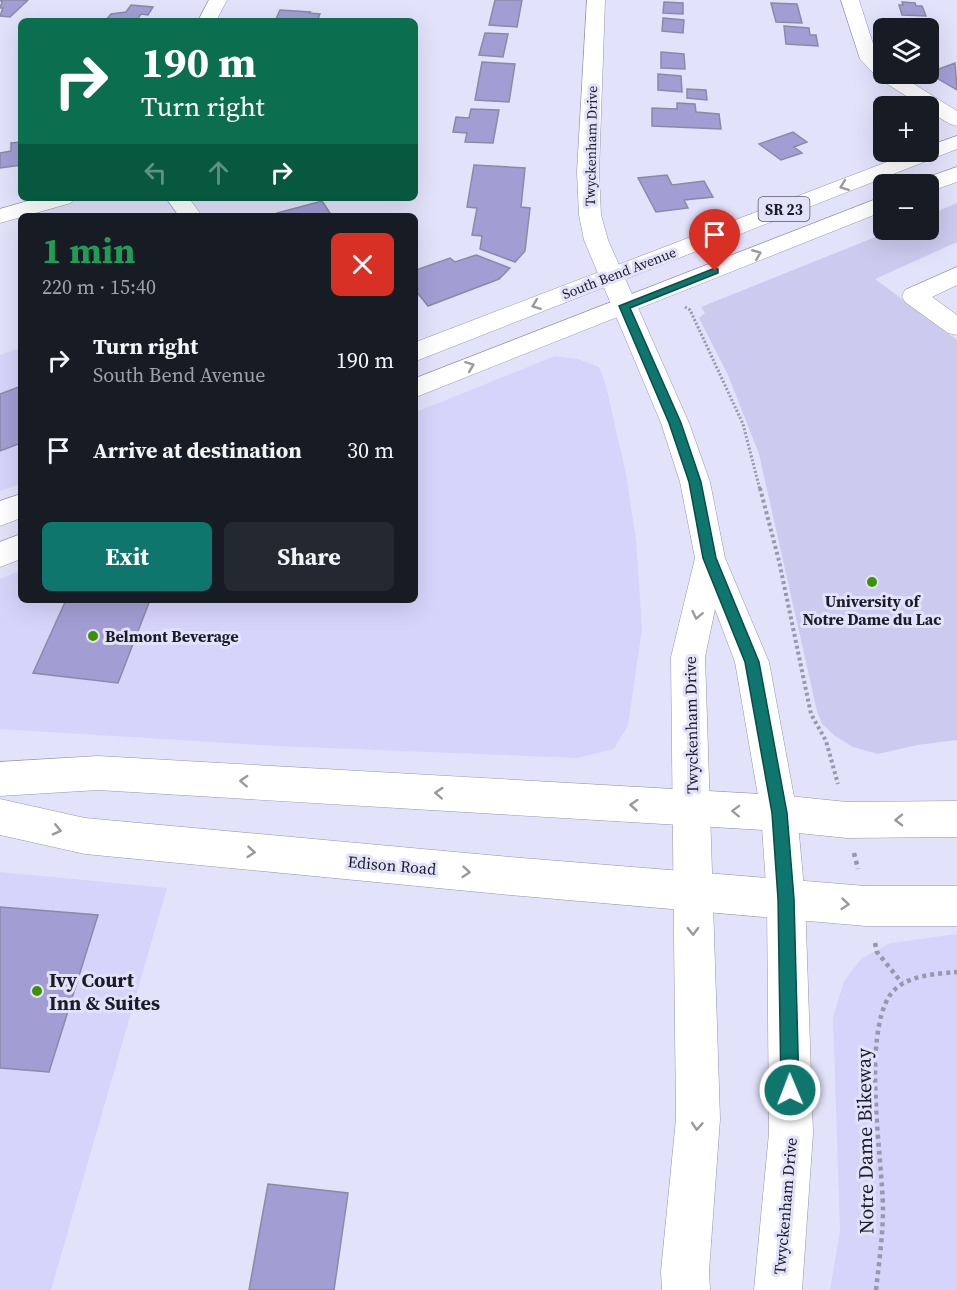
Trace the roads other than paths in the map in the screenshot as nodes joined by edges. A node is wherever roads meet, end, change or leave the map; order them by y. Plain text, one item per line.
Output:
1 (218, 0) edge
2 (596, 0) edge
3 (850, 0) edge
4 (209, 18) edge
5 (873, 61) edge
6 (901, 84) edge
7 (957, 120) edge
8 (957, 142) edge
9 (957, 174) edge
10 (939, 181) edge
11 (52, 201) edge
12 (873, 207) edge
13 (0, 216) edge
14 (957, 275) edge
15 (610, 276) junction
16 (624, 306) junction
17 (957, 327) edge
18 (418, 351) edge
19 (418, 387) edge
20 (18, 506) edge
21 (0, 514) edge
22 (18, 547) edge
23 (0, 555) edge
24 (710, 558) junction
25 (0, 779) edge
26 (692, 810) junction
27 (779, 813) junction
28 (0, 817) edge
29 (957, 819) edge
30 (693, 892) junction
31 (786, 899) junction
32 (957, 906) edge
33 (686, 1290) edge
34 (778, 1290) edge

1 - 4 main road
2 - 15 main road, Twyckenham Drive
3 - 5 main road
6 - 7 main road
8 -> 15 main road, South Bend Avenue / SR 23
9 - 10 main road
11 - 13 main road
16 -> 12 main road, South Bend Avenue / SR 23
14 - 17 main road
15 - 16 main road, Twyckenham Drive
15 -> 18 main road, South Bend Avenue / SR 23
19 -> 16 main road, South Bend Avenue / SR 23
16 - 24 main road, Twyckenham Drive
20 - 21 main road
22 - 23 main road
24 -> 26 main road, Twyckenham Drive
24 - 27 main road, Twyckenham Drive
26 -> 25 main road
27 -> 26 main road
26 - 30 main road, Twyckenham Drive
29 -> 27 main road
27 - 31 main road, Twyckenham Drive
28 -> 30 main road, Edison Road
30 - 31 main road, Edison Road
30 -> 33 main road, Twyckenham Drive
31 -> 32 main road, Edison Road
31 - 34 main road, Twyckenham Drive

